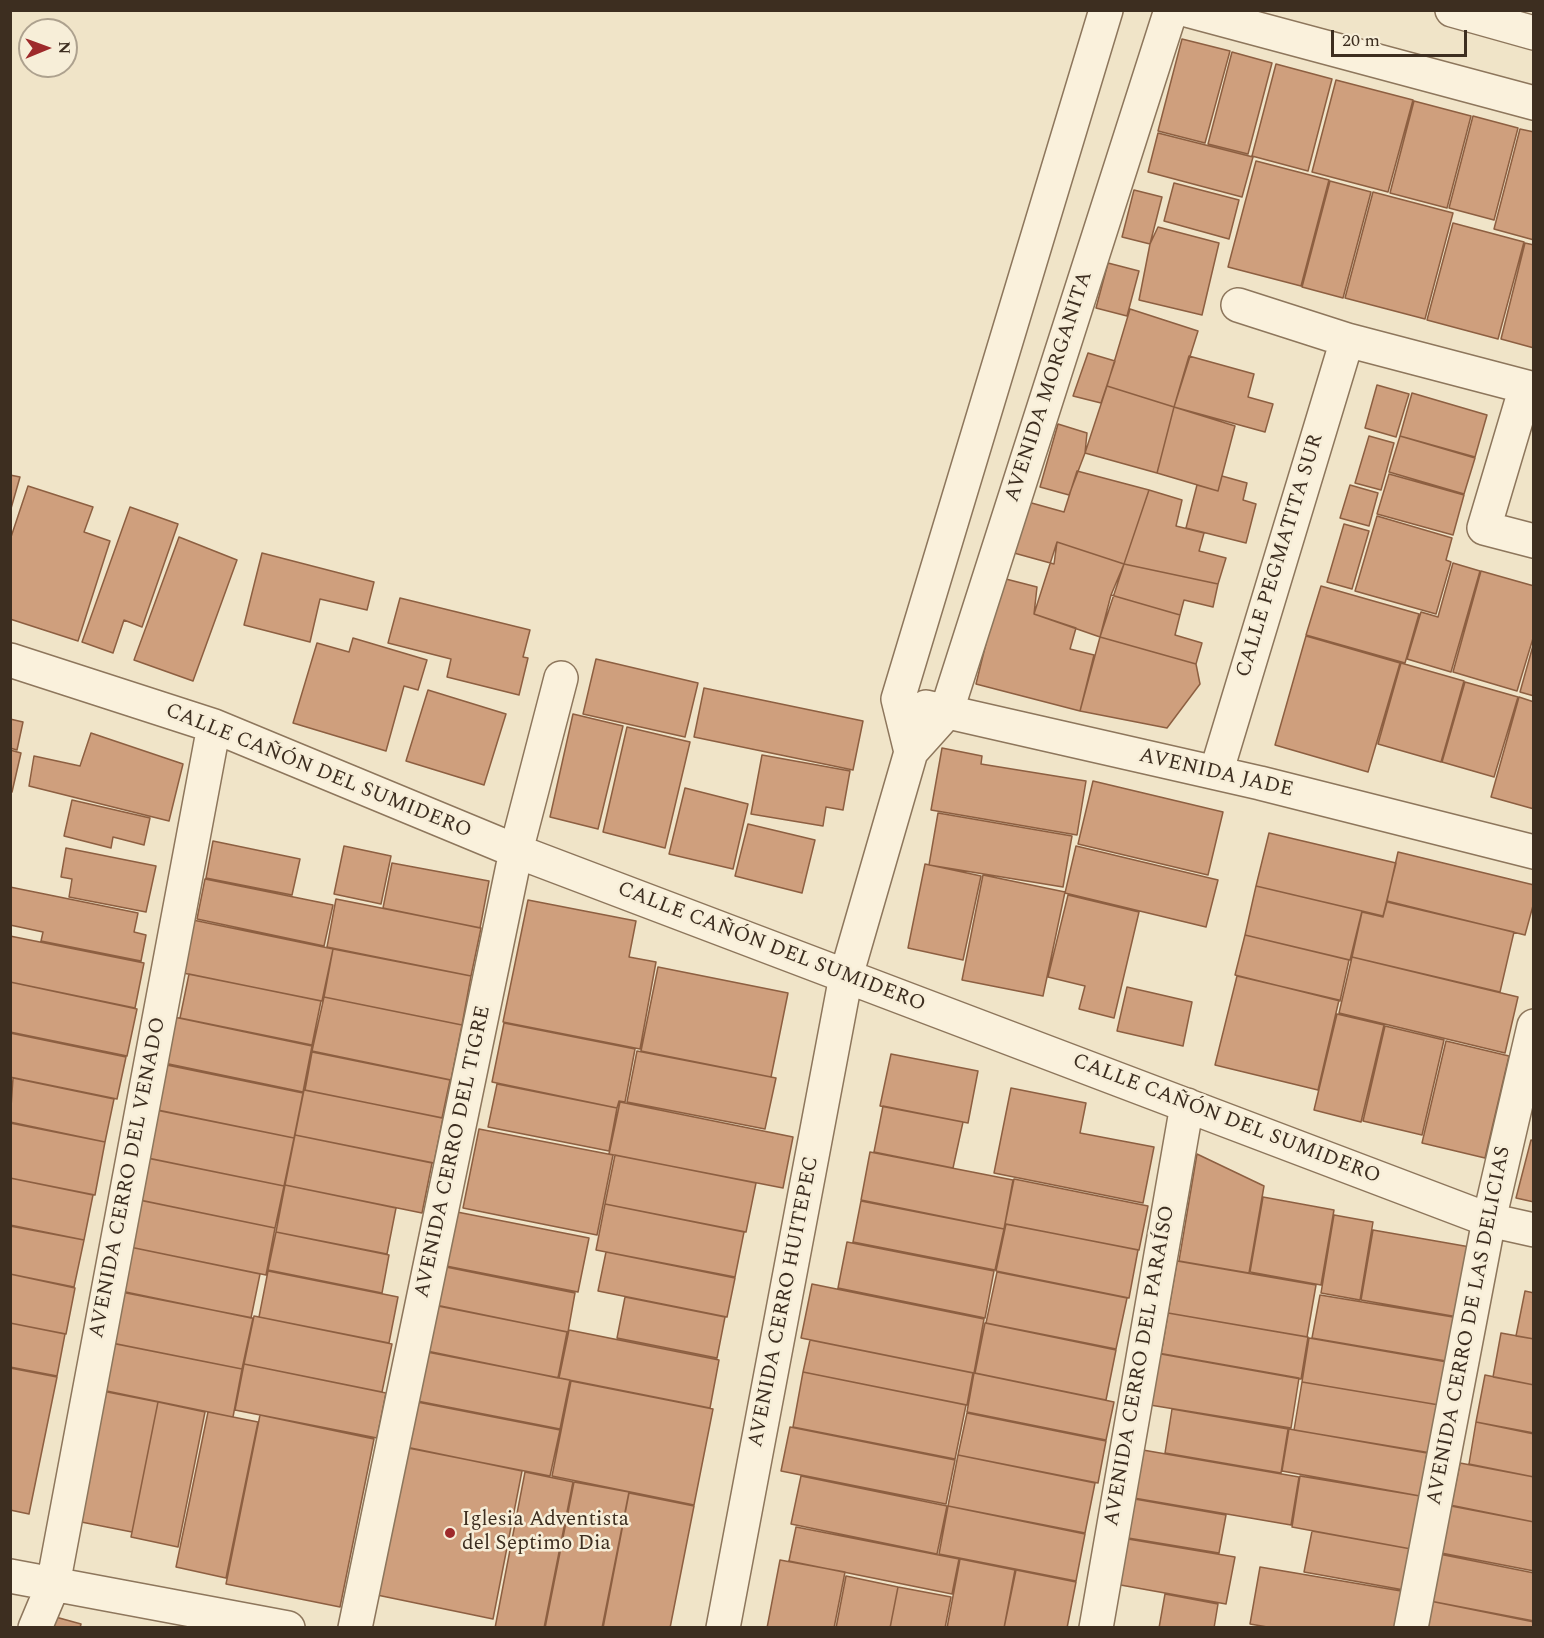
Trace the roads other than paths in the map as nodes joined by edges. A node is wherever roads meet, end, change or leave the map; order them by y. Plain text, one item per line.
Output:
1 (1106, 10) edge
2 (1171, 10) edge
3 (1187, 10) edge
4 (1452, 10) edge
5 (1533, 33) edge
6 (1533, 103) edge
7 (1238, 305) dead end
8 (1347, 340) junction
9 (1530, 388) edge
10 (1533, 541) edge
11 (10, 660) edge
12 (561, 678) dead end
13 (898, 699) junction
14 (946, 713) junction
15 (214, 726) junction
16 (911, 753) junction
17 (1216, 773) junction
18 (516, 851) junction
19 (1533, 852) edge
20 (846, 976) junction
21 (1533, 1026) edge
22 (1187, 1105) junction
23 (1489, 1220) junction
24 (1533, 1230) edge
25 (10, 1576) edge
26 (53, 1585) junction
27 (35, 1628) edge
28 (288, 1628) edge
29 (355, 1628) edge
30 (723, 1628) edge
31 (1096, 1628) edge
32 (1411, 1628) edge

1 - 13 street
2 - 14 street, AVENIDA MORGANITA
3 - 6 street
4 - 5 street
7 - 8 street
8 - 9 street
8 - 17 street, CALLE PEGMATITA SUR
9 - 10 street
11 - 15 street, CALLE CAÑÓN DEL SUMIDERO
12 - 18 street, AVENIDA CERRO DEL TIGRE
13 - 14 street, AVENIDA JADE
13 - 16 street, AVENIDA MORGANITA
14 - 16 street, AVENIDA MORGANITA
14 - 17 street, AVENIDA JADE
15 - 18 street, CALLE CAÑÓN DEL SUMIDERO
15 - 26 street, AVENIDA CERRO DEL VENADO
16 - 20 street, AVENIDA MORGANITA
17 - 19 street, AVENIDA JADE
18 - 20 street, CALLE CAÑÓN DEL SUMIDERO
18 - 29 street, AVENIDA CERRO DEL TIGRE
20 - 22 street, CALLE CAÑÓN DEL SUMIDERO
20 - 30 street, AVENIDA CERRO HUITEPEC
21 - 23 street, AVENIDA CERRO DE LAS DELICIAS
22 - 23 street, CALLE CAÑÓN DEL SUMIDERO
22 - 31 street, AVENIDA CERRO DEL PARAÍSO
23 - 24 street, CALLE CAÑÓN DEL SUMIDERO
23 - 32 street, AVENIDA CERRO DE LAS DELICIAS
25 - 26 street
26 - 27 street, AVENIDA CERRO DEL VENADO
26 - 28 street

